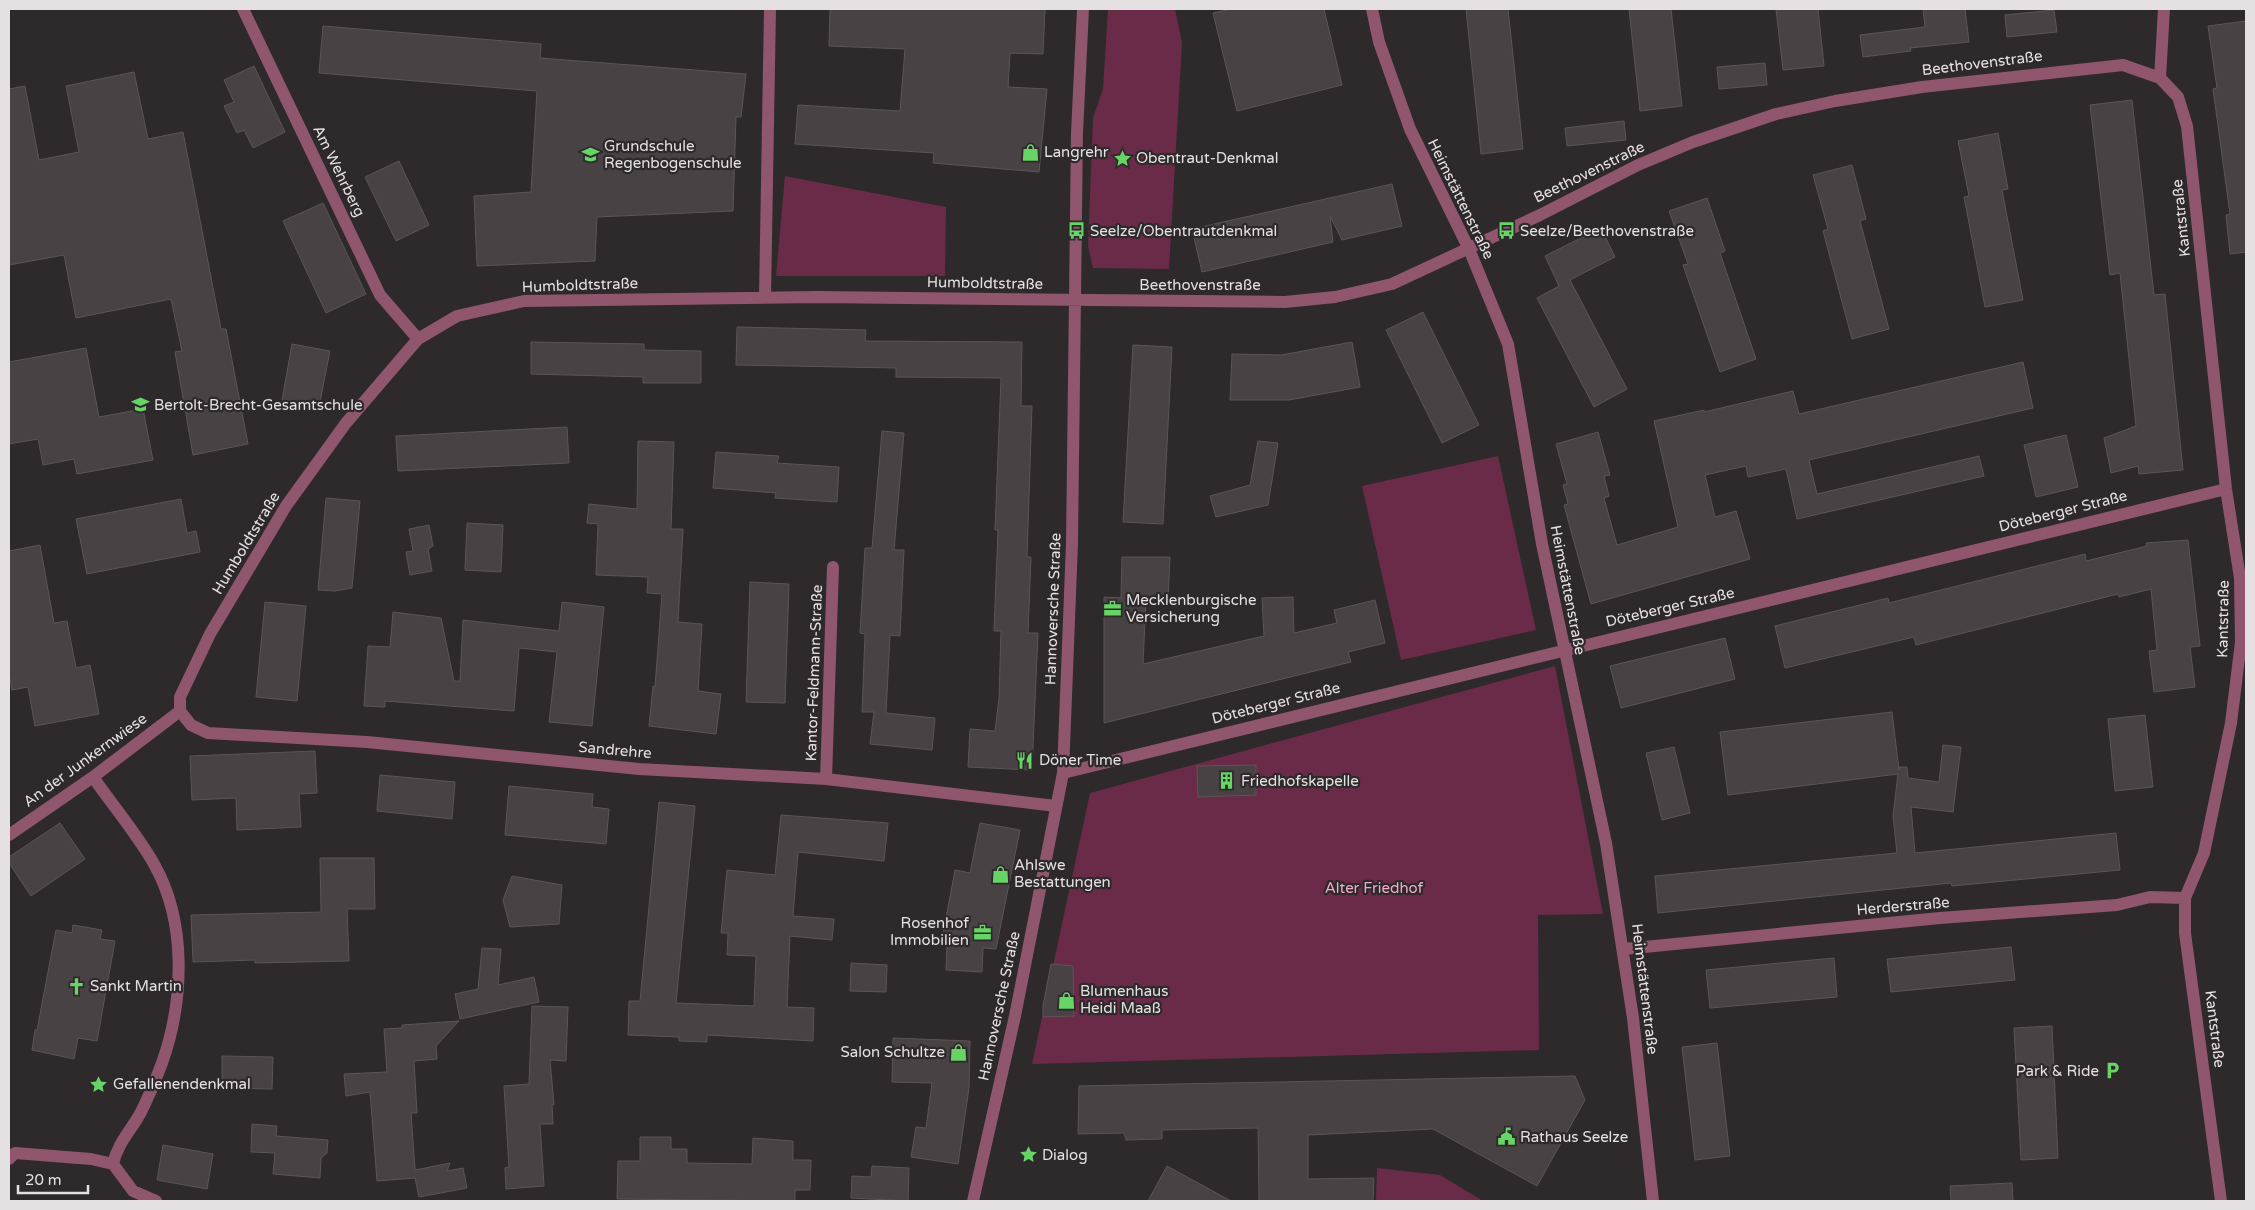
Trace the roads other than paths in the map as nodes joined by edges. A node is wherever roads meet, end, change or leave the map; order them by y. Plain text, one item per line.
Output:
1 (243, 9) edge
2 (770, 9) edge
3 (1083, 9) edge
4 (1372, 9) edge
5 (2164, 9) edge
6 (2123, 65) joint
7 (2160, 78) junction
8 (1469, 249) junction
9 (765, 297) junction
10 (1076, 300) junction
11 (418, 339) junction
12 (2226, 489) junction
13 (833, 567) dead end
14 (1563, 649) junction
15 (180, 711) junction
16 (1063, 773) junction
17 (93, 777) junction
18 (826, 779) junction
19 (1056, 806) junction
20 (9, 835) edge
21 (2185, 898) junction
22 (1624, 949) junction
23 (9, 1159) edge
24 (113, 1164) junction
25 (156, 1201) edge
26 (973, 1201) edge
27 (1653, 1201) edge
28 (2220, 1201) edge

1 - 11 street, Am Wehrberg
2 - 9 street
3 - 10 street, Hannoversche Straße
4 - 8 street, Heimstättenstraße
5 - 7 street
6 - 7 street, Kantstraße
6 - 8 street, Beethovenstraße
7 - 12 street, Kantstraße
8 - 10 street, Beethovenstraße
8 - 14 street, Heimstättenstraße
9 - 10 street, Humboldtstraße
9 - 11 street, Humboldtstraße
10 - 16 street, Hannoversche Straße
11 - 15 street, Humboldtstraße
12 - 14 street, Döteberger Straße
12 - 21 street, Kantstraße
13 - 18 street, Kantor-Feldmann-Straße
14 - 16 street, Döteberger Straße
14 - 22 street, Heimstättenstraße
15 - 17 street, An der Junkernwiese
15 - 18 street, Sandrehre
16 - 19 street, Hannoversche Straße
17 - 20 street, An der Junkernwiese
17 - 24 street
18 - 19 street, Sandrehre
19 - 26 street, Hannoversche Straße
21 - 22 street, Herderstraße
21 - 28 street, Kantstraße
22 - 27 street, Heimstättenstraße
23 - 24 street
24 - 25 street

